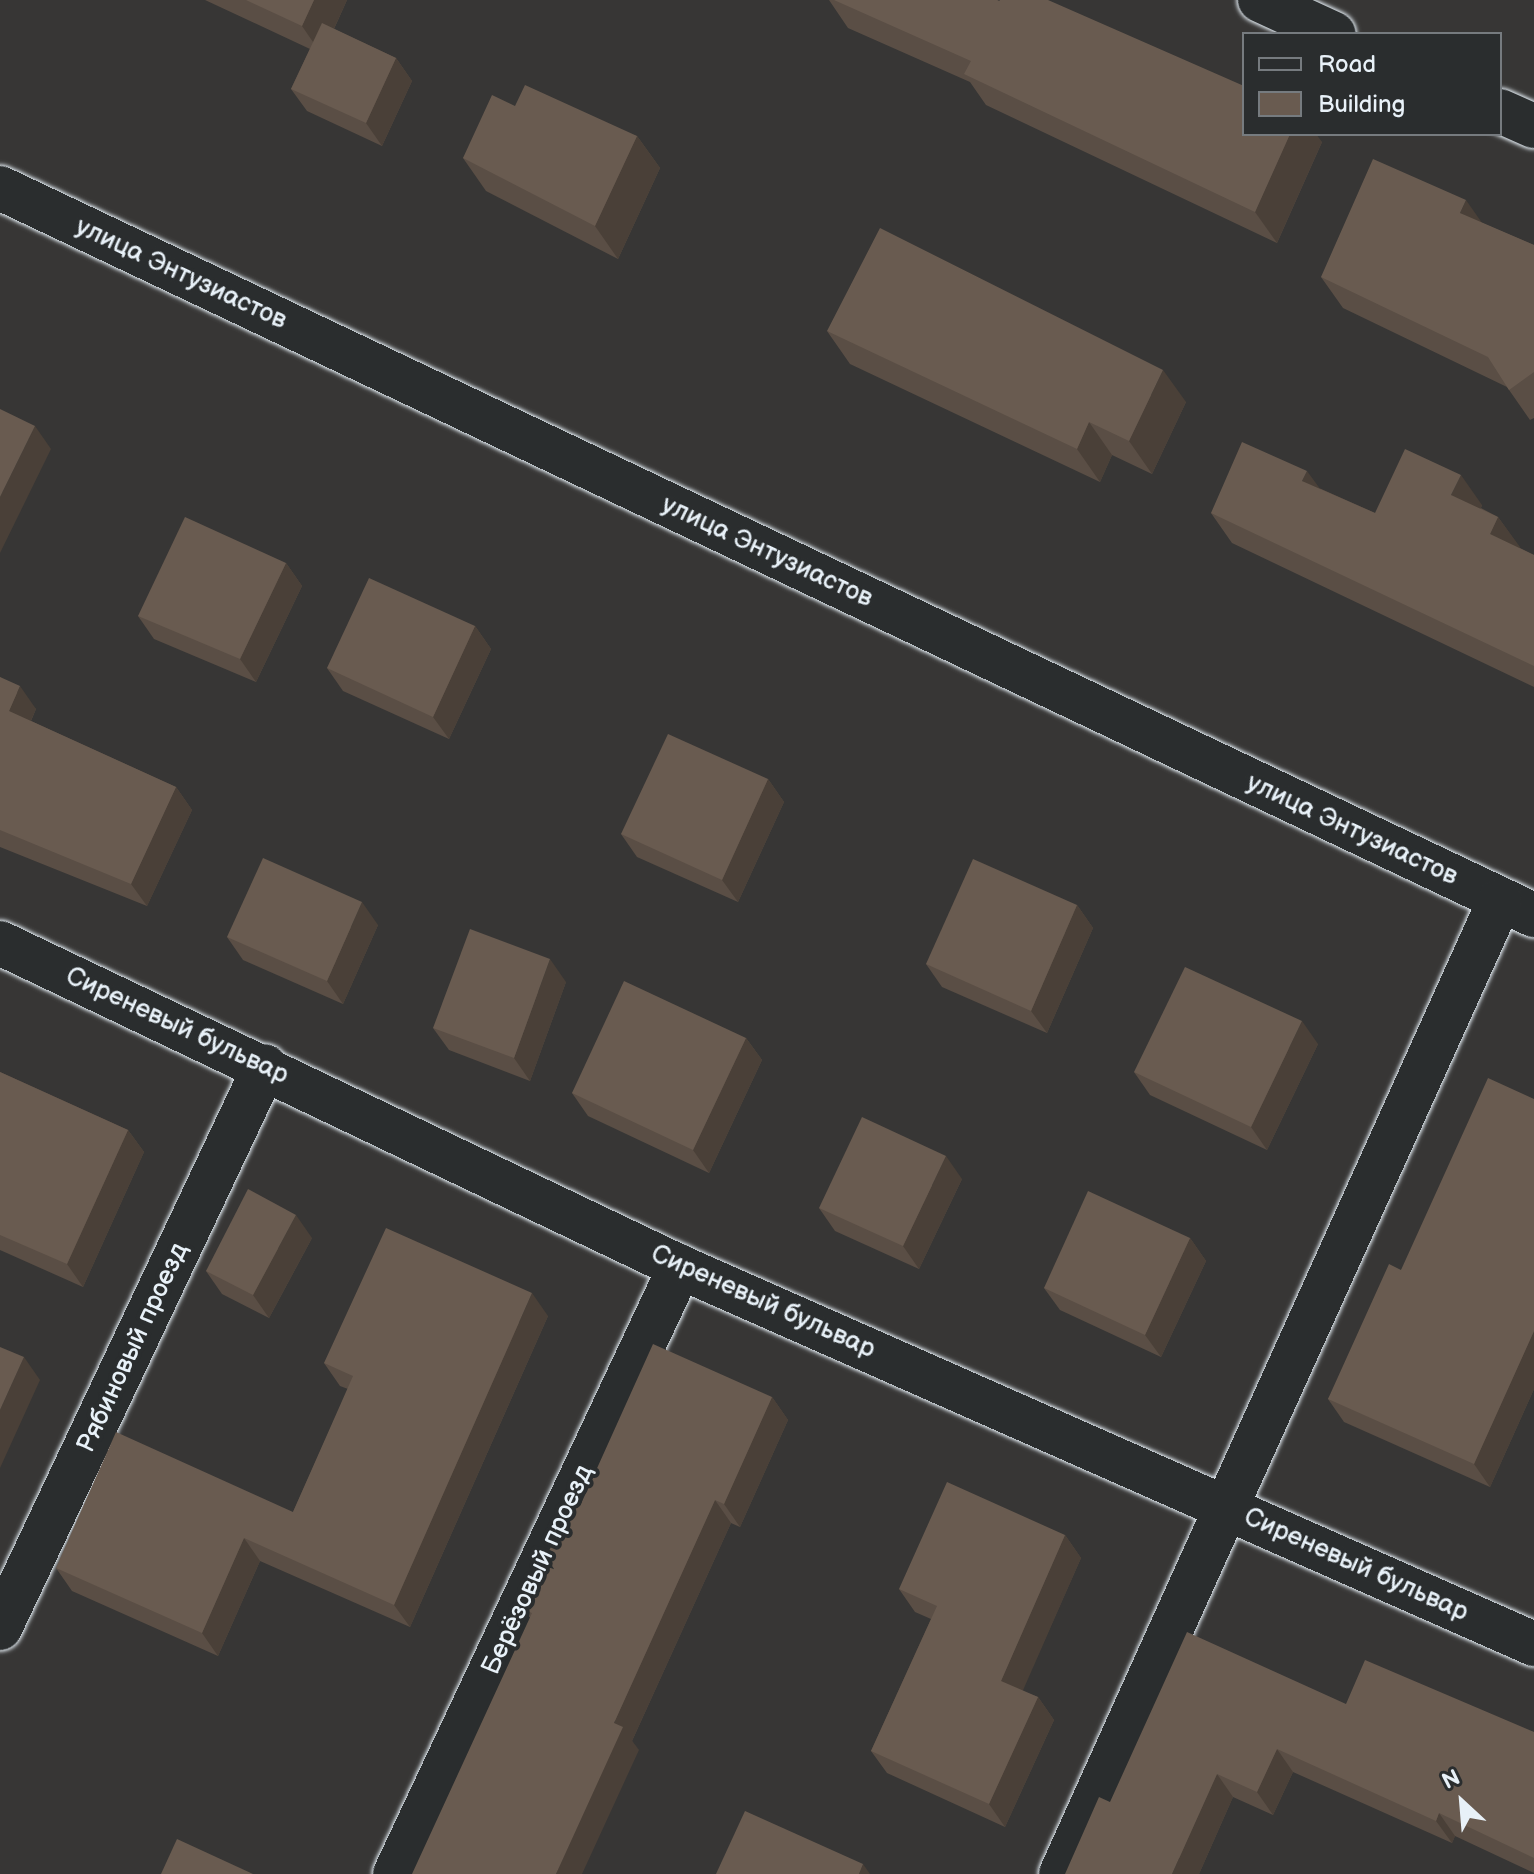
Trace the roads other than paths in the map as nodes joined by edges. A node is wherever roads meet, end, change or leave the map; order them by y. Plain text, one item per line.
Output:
1 (1260, 0) edge
2 (1330, 32) edge
3 (1502, 112) edge
4 (1534, 126) edge
5 (2, 193) edge
6 (1517, 908) edge
7 (0, 943) edge
8 (265, 1066) junction
9 (680, 1267) junction
10 (1231, 1509) junction
11 (0, 1628) edge
12 (1534, 1644) edge
13 (395, 1874) edge
14 (1061, 1874) edge

1 - 2 street
3 - 4 street
5 - 6 street, улица Энтузиастов
6 - 10 street
7 - 8 street, Сиреневый бульвар
8 - 9 street, Сиреневый бульвар
8 - 11 street, Рябиновый проезд
9 - 10 street, Сиреневый бульвар
9 - 13 street, Берёзовый проезд
10 - 12 street, Сиреневый бульвар
10 - 14 street

